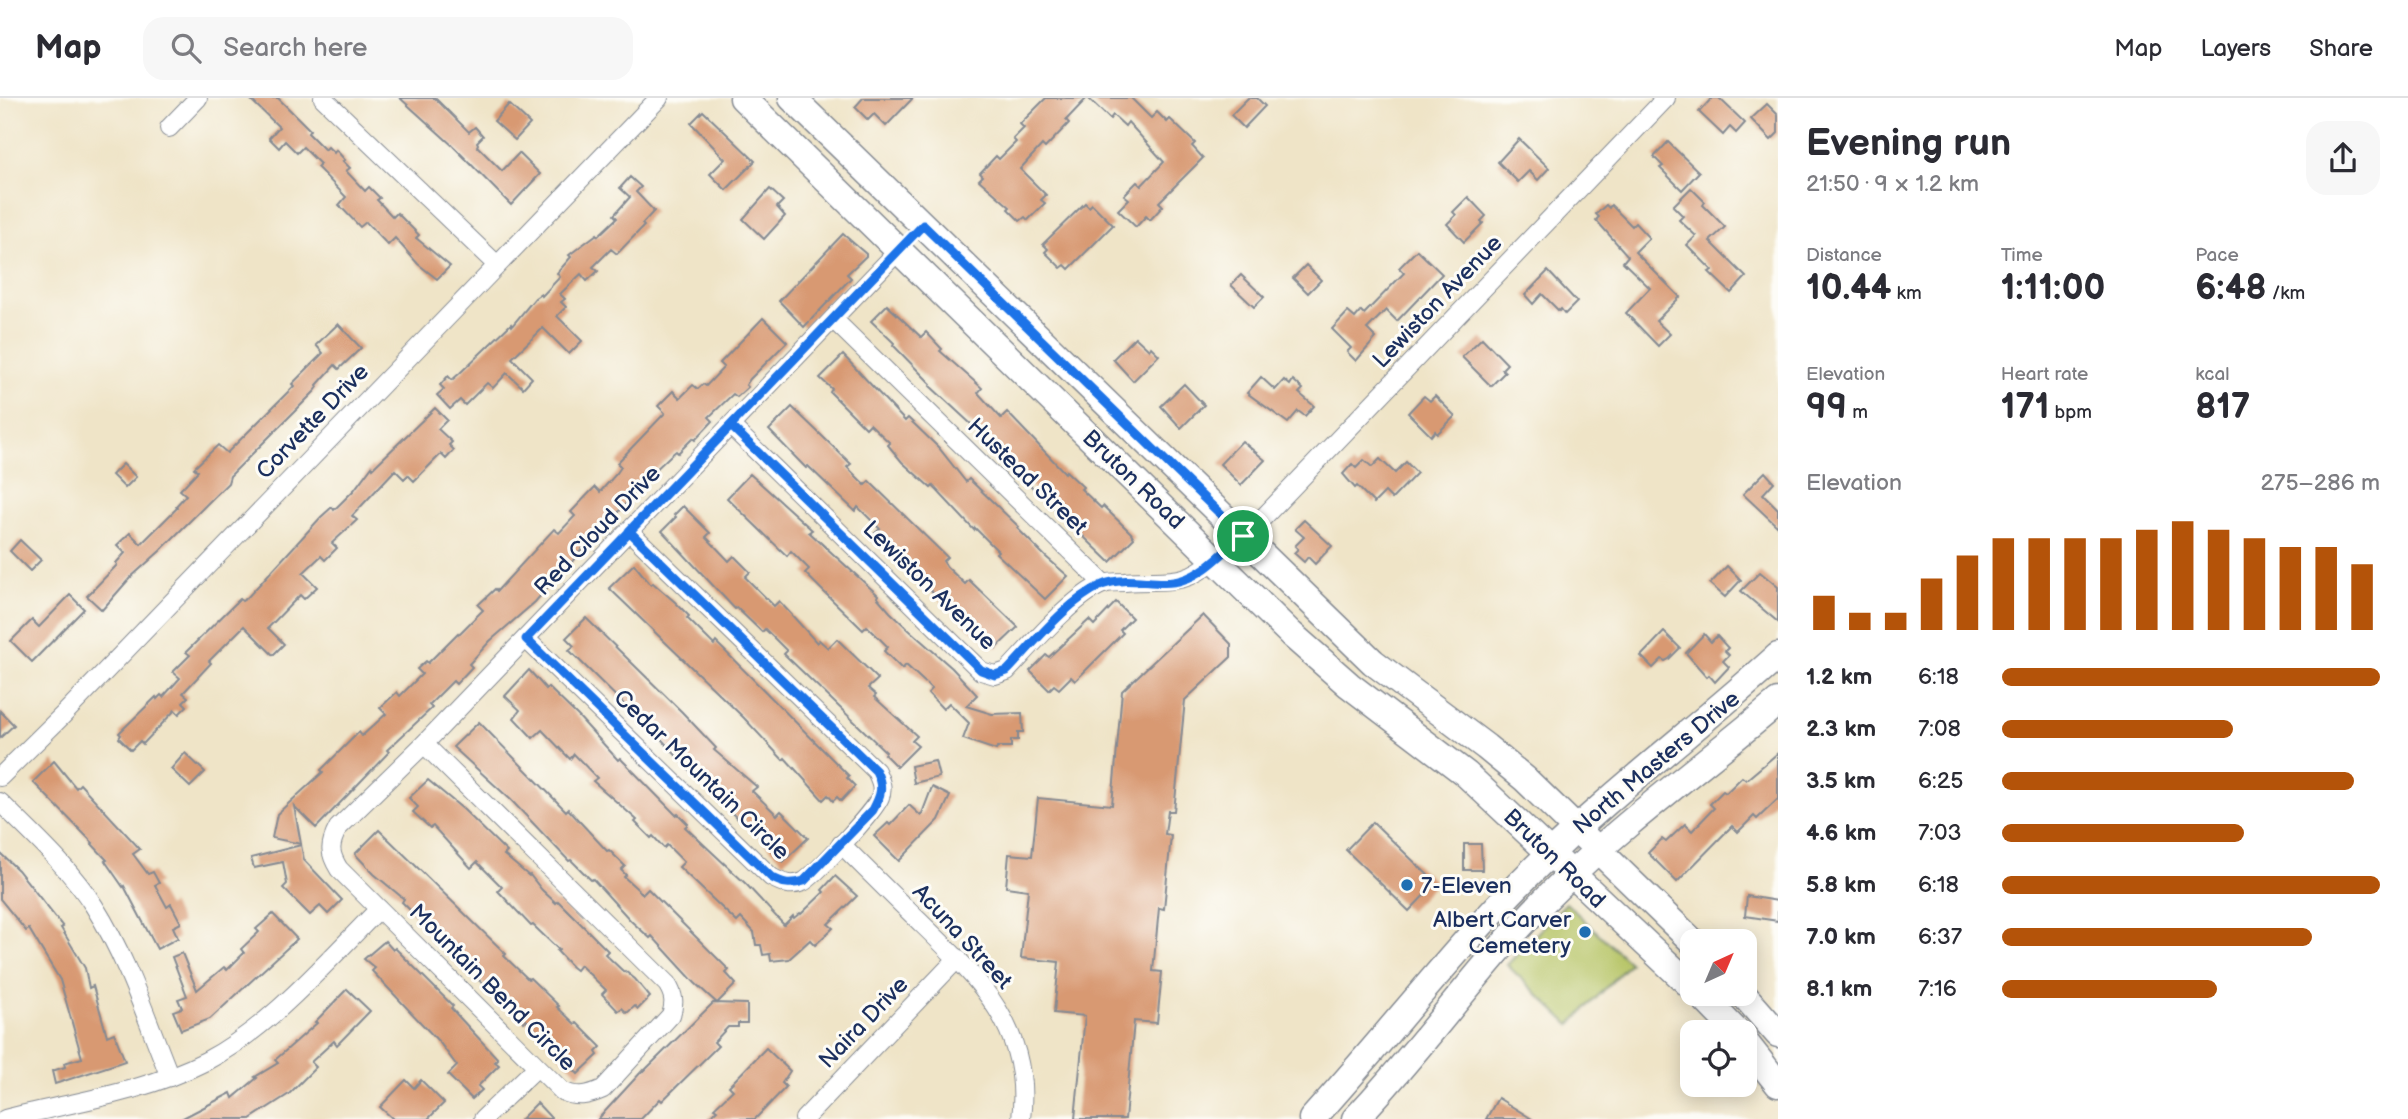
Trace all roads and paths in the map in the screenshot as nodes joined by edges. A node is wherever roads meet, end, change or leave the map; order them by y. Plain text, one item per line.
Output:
1 (198, 98) edge
2 (323, 98) edge
3 (659, 98) edge
4 (743, 98) edge
5 (792, 98) edge
6 (1666, 98) edge
7 (169, 128) dead end
8 (870, 174) junction
9 (848, 200) junction
10 (923, 225) junction
11 (899, 250) junction
12 (497, 264) junction
13 (832, 319) junction
14 (1064, 363) junction
15 (1041, 388) junction
16 (731, 426) junction
17 (629, 531) junction
18 (1243, 536) junction
19 (1215, 559) junction
20 (1104, 584) junction
21 (526, 639) junction
22 (1778, 656) edge
23 (1373, 662) junction
24 (1349, 685) junction
25 (1778, 702) edge
26 (424, 744) junction
27 (0, 777) edge
28 (0, 802) edge
29 (1576, 829) junction
30 (330, 843) joint
31 (841, 844) junction
32 (1599, 851) junction
33 (1550, 854) junction
34 (1572, 874) junction
35 (379, 909) junction
36 (1680, 929) edge
37 (958, 958) junction
38 (1680, 976) edge
39 (1712, 1006) edge
40 (1754, 1006) edge
41 (1725, 1020) edge
42 (1778, 1034) edge
43 (1757, 1057) edge
44 (537, 1067) junction
45 (170, 1077) junction
46 (1778, 1084) edge
47 (5, 1119) edge
48 (484, 1119) edge
49 (804, 1119) edge
50 (1021, 1119) edge
51 (1312, 1119) edge
52 (1355, 1119) edge

1 - 7 street
2 - 12 street
3 - 12 street, Corvette Drive
4 - 9 main road, Bruton Road
5 - 8 main road, Bruton Road
6 - 18 street, Lewiston Avenue
8 - 9 main road
8 - 10 main road, Bruton Road
9 - 11 main road, Bruton Road
10 - 11 main road
10 - 14 main road, Bruton Road
11 - 13 street, Red Cloud Drive
11 - 15 main road, Bruton Road
12 - 27 street, Corvette Drive
13 - 16 street, Red Cloud Drive
13 - 20 street, Hustead Street
14 - 15 main road
14 - 18 main road, Bruton Road
15 - 19 main road, Bruton Road
16 - 17 street, Red Cloud Drive
16 - 20 street, Lewiston Avenue
17 - 21 street, Red Cloud Drive
17 - 31 street, Cedar Mountain Circle
18 - 19 main road
18 - 23 main road, Bruton Road
19 - 20 street
19 - 24 main road, Bruton Road
21 - 26 street, Red Cloud Drive
21 - 31 street, Cedar Mountain Circle
22 - 29 main road, North Masters Drive
23 - 24 main road
23 - 29 main road, Bruton Road
24 - 33 main road, Bruton Road
25 - 32 main road, North Masters Drive
26 - 30 street, Red Cloud Drive
26 - 44 street, Mountain Bend Circle
28 - 45 street
29 - 32 main road, Bruton Road
29 - 33 main road, North Masters Drive
30 - 35 street, Mountain Bend Circle
31 - 37 street, Acuna Street
32 - 34 main road, North Masters Drive
32 - 36 main road, Bruton Road
33 - 34 main road, Bruton Road
33 - 51 main road, North Masters Drive
34 - 38 main road, Bruton Road
34 - 52 main road, North Masters Drive
35 - 44 street, Mountain Bend Circle
35 - 45 street
37 - 49 street, Naira Drive
37 - 50 street, Acuna Street
39 - 41 main road
40 - 42 main road
43 - 46 main road
44 - 48 street
45 - 47 street

